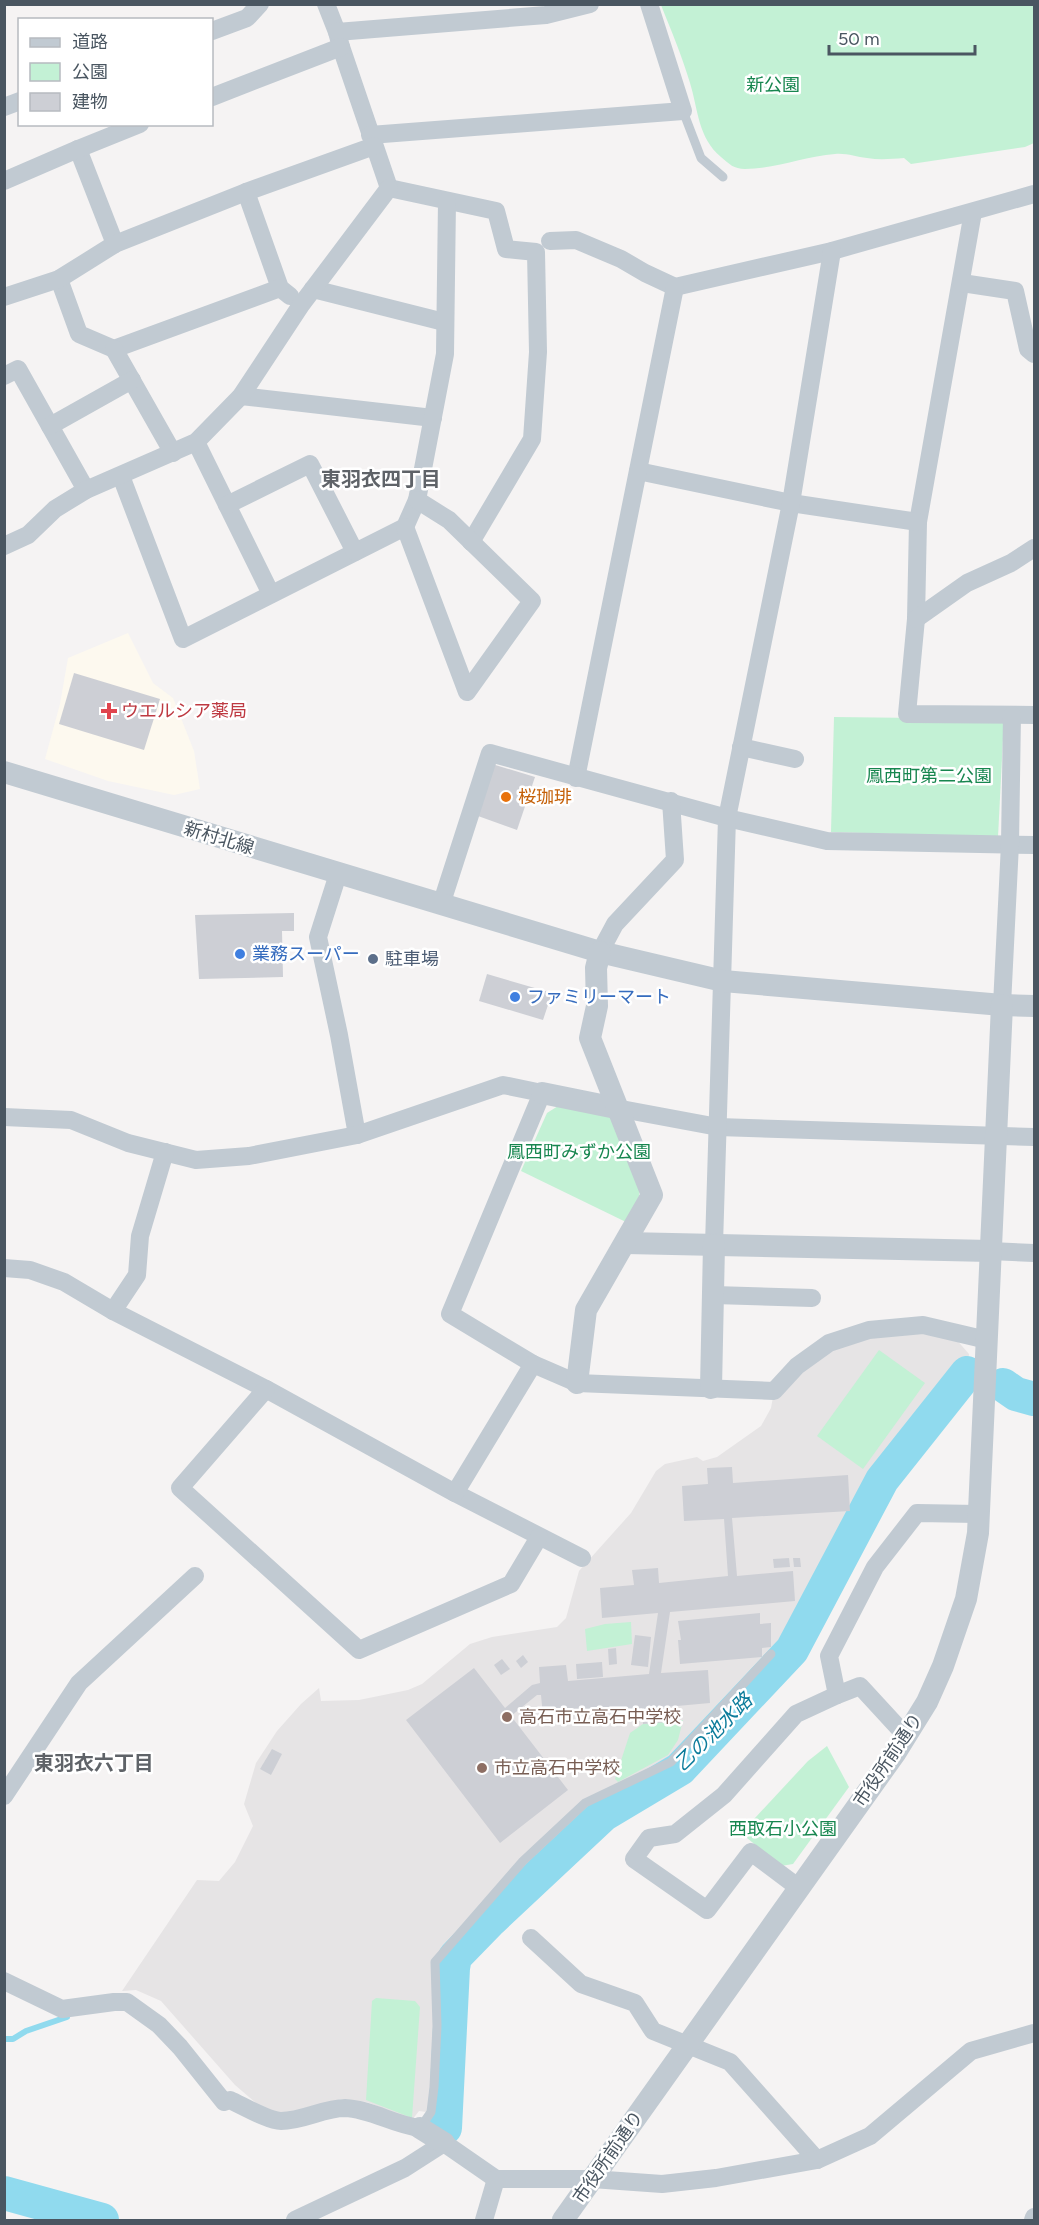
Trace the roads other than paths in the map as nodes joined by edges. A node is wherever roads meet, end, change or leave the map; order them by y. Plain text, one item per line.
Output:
1 (260, 4) edge
2 (326, 4) edge
3 (590, 4) edge
4 (650, 4) edge
5 (245, 11) edge
6 (213, 30) edge
7 (339, 39) junction
8 (213, 97) edge
9 (683, 111) junction
10 (135, 126) edge
11 (372, 140) junction
12 (78, 149) junction
13 (723, 177) dead end
14 (4, 181) edge
15 (389, 188) junction
16 (246, 192) junction
17 (1035, 194) edge
18 (447, 201) junction
19 (973, 212) junction
20 (550, 241) dead end
21 (115, 244) junction
22 (832, 251) junction
23 (59, 279) junction
24 (962, 283) junction
25 (675, 287) junction
26 (280, 288) junction
27 (313, 289) junction
28 (4, 297) edge
29 (301, 305) junction
30 (444, 322) junction
31 (114, 349) junction
32 (1035, 354) edge
33 (4, 376) edge
34 (132, 380) junction
35 (241, 396) junction
36 (433, 418) junction
37 (50, 426) junction
38 (196, 442) junction
39 (173, 453) junction
40 (638, 471) junction
41 (121, 476) junction
42 (86, 490) junction
43 (417, 500) junction
44 (791, 503) junction
45 (227, 505) junction
46 (918, 522) junction
47 (405, 527) junction
48 (471, 542) junction
49 (4, 546) edge
50 (1035, 548) edge
51 (355, 552) junction
52 (271, 594) junction
53 (916, 619) junction
54 (1012, 715) junction
55 (1035, 715) edge
56 (741, 747) junction
57 (795, 759) dead end
58 (4, 772) edge
59 (576, 778) junction
60 (671, 801) junction
61 (727, 818) junction
62 (1010, 844) junction
63 (1035, 845) edge
64 (338, 874) junction
65 (438, 904) junction
66 (600, 951) junction
67 (723, 981) junction
68 (1002, 1005) junction
69 (1035, 1006) edge
70 (542, 1093) junction
71 (616, 1108) junction
72 (4, 1117) edge
73 (718, 1127) junction
74 (357, 1136) junction
75 (997, 1136) junction
76 (1035, 1137) edge
77 (165, 1152) junction
78 (626, 1243) junction
79 (714, 1245) junction
80 (990, 1251) junction
81 (1035, 1253) edge
82 (4, 1268) edge
83 (714, 1295) junction
84 (812, 1298) dead end
85 (113, 1311) junction
86 (987, 1340) junction
87 (533, 1364) junction
88 (577, 1383) junction
89 (711, 1388) junction
90 (266, 1389) junction
91 (455, 1493) junction
92 (978, 1514) junction
93 (539, 1537) junction
94 (582, 1558) dead end
95 (195, 1576) dead end
96 (771, 1654) dead end
97 (837, 1695) junction
98 (906, 1736) junction
99 (4, 1796) edge
100 (799, 1888) junction
101 (531, 1938) dead end
102 (4, 1981) edge
103 (1035, 2033) edge
104 (688, 2044) junction
105 (420, 2128) junction
106 (444, 2143) junction
107 (816, 2160) junction
108 (496, 2179) junction
109 (592, 2179) junction
110 (295, 2220) edge
111 (484, 2220) edge
112 (563, 2220) edge

1 - 5 street
2 - 7 street
3 - 7 street
4 - 9 street
5 - 6 street
7 - 8 street
7 - 11 street
9 - 11 street
9 - 13 lane
10 - 12 street
11 - 15 street
11 - 16 street
12 - 14 street
12 - 21 street
15 - 18 street
15 - 27 street
16 - 21 street
16 - 26 street
17 - 19 street
18 - 30 street
18 - 48 street
19 - 22 street
19 - 24 street
20 - 25 street
21 - 23 street
22 - 25 street
22 - 44 street
23 - 28 street
23 - 31 street
24 - 32 street
24 - 46 street
25 - 40 street
26 - 29 street
26 - 31 street
27 - 29 street
27 - 30 street
29 - 35 street
30 - 36 street
31 - 34 street
33 - 37 street
34 - 37 street
34 - 39 street
35 - 36 street
35 - 38 street
36 - 43 street
37 - 42 street
38 - 39 street
38 - 45 street
39 - 41 street
40 - 44 street
40 - 59 street
41 - 42 street
41 - 52 street
42 - 49 street
43 - 47 street
43 - 48 street
44 - 46 street
44 - 56 street
45 - 51 street
45 - 52 street
46 - 53 street
47 - 48 street
47 - 51 street
50 - 53 street
51 - 52 street
53 - 54 street
54 - 55 street
54 - 62 street
56 - 57 street
56 - 61 street
58 - 64 street, 新村北線
59 - 60 street
59 - 65 street
60 - 61 street
60 - 66 street
61 - 62 street
61 - 67 street
62 - 63 street
62 - 68 street
64 - 65 street, 新村北線
64 - 74 street
65 - 66 street, 新村北線
66 - 67 street, 新村北線
66 - 71 street
67 - 68 street, 新村北線
67 - 73 street
68 - 69 street, 新村北線
68 - 75 street, 市役所前通り
70 - 71 street
70 - 74 street
70 - 87 street
71 - 73 street
71 - 78 street
72 - 77 street
73 - 75 street
73 - 79 street
74 - 77 street
75 - 76 street
75 - 80 street, 市役所前通り
77 - 85 street
78 - 79 street
78 - 88 street
79 - 80 street
79 - 83 street
80 - 81 street
80 - 86 street, 市役所前通り
82 - 85 street
83 - 84 street
83 - 89 street
85 - 90 street
86 - 89 street
86 - 92 street, 市役所前通り
87 - 88 street
87 - 91 street
88 - 89 street
90 - 91 street
90 - 93 street
91 - 93 street
92 - 97 street
92 - 98 street, 市役所前通り
93 - 94 street
95 - 99 street
96 - 105 lane
97 - 98 street
97 - 100 street
98 - 100 street, 市役所前通り
100 - 104 street, 市役所前通り
101 - 104 street
102 - 105 street
103 - 107 street
104 - 107 street
104 - 109 street, 市役所前通り
105 - 106 street
106 - 108 street
106 - 110 street
107 - 109 street
108 - 109 street
108 - 111 street
109 - 112 street, 市役所前通り

